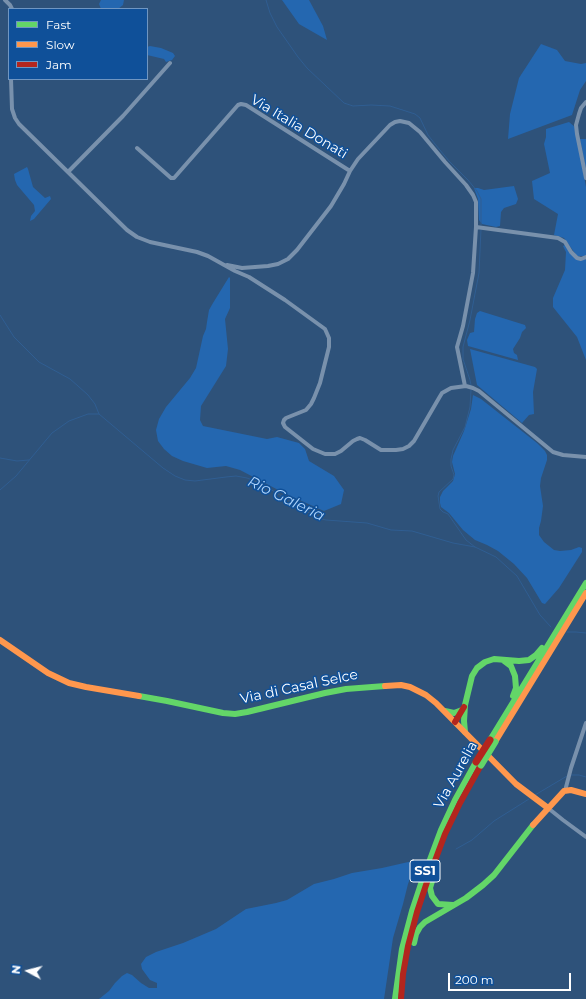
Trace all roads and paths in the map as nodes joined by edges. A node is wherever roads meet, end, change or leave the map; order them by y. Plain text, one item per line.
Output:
1 (5, 0) edge
2 (12, 8) edge
3 (170, 63) dead end
4 (11, 80) edge
5 (586, 102) edge
6 (137, 148) dead end
7 (350, 171) junction
8 (68, 172) junction
9 (586, 178) edge
10 (480, 227) junction
11 (586, 257) edge
12 (226, 266) junction
13 (467, 386) junction
14 (586, 458) edge
15 (586, 583) edge
16 (586, 593) edge
17 (571, 612) junction
18 (556, 633) junction
19 (0, 640) edge
20 (500, 659) junction
21 (464, 710) junction
22 (445, 712) junction
23 (455, 722) junction
24 (586, 723) edge
25 (465, 732) junction
26 (492, 742) junction
27 (479, 764) junction
28 (565, 791) junction
29 (586, 794) edge
30 (548, 808) junction
31 (445, 834) junction
32 (586, 837) edge
33 (455, 905) junction
34 (405, 963) junction
35 (403, 974) junction
36 (394, 999) edge
37 (401, 999) edge
38 (405, 999) edge

1 - 2 street
3 - 8 street
4 - 8 street
5 - 9 street
6 - 7 street, Via Italia Donati
7 - 10 street
7 - 12 street
8 - 12 street
10 - 11 street
10 - 13 street
12 - 13 street
13 - 14 street
15 - 17 main road, Via Aurelia / SS1
16 - 17 main road, Via Aurelia / SS1
17 - 18 main road, Via Aurelia / SS1
17 - 26 main road, Via Aurelia / SS1
18 - 20 main road
18 - 26 main road, Via Aurelia / SS1
19 - 22 main road, Via di Casal Selce
20 - 21 main road
20 - 26 main road
21 - 22 main road
21 - 23 main road
21 - 25 main road
22 - 23 main road, Via di Casal Selce
23 - 25 main road, Via di Casal Selce
24 - 28 street
25 - 30 main road, Via di Casal Selce
26 - 27 main road, Via Aurelia / SS1, bridge
27 - 31 main road, Via Aurelia / SS1
27 - 36 main road, Via Aurelia / SS1
28 - 29 main road
28 - 30 main road
30 - 32 street
30 - 33 main road
31 - 33 main road
31 - 34 main road, Via Aurelia / SS1
33 - 34 main road
34 - 35 main road, Via Aurelia / SS1
35 - 37 main road, Via Aurelia / SS1
35 - 38 main road

